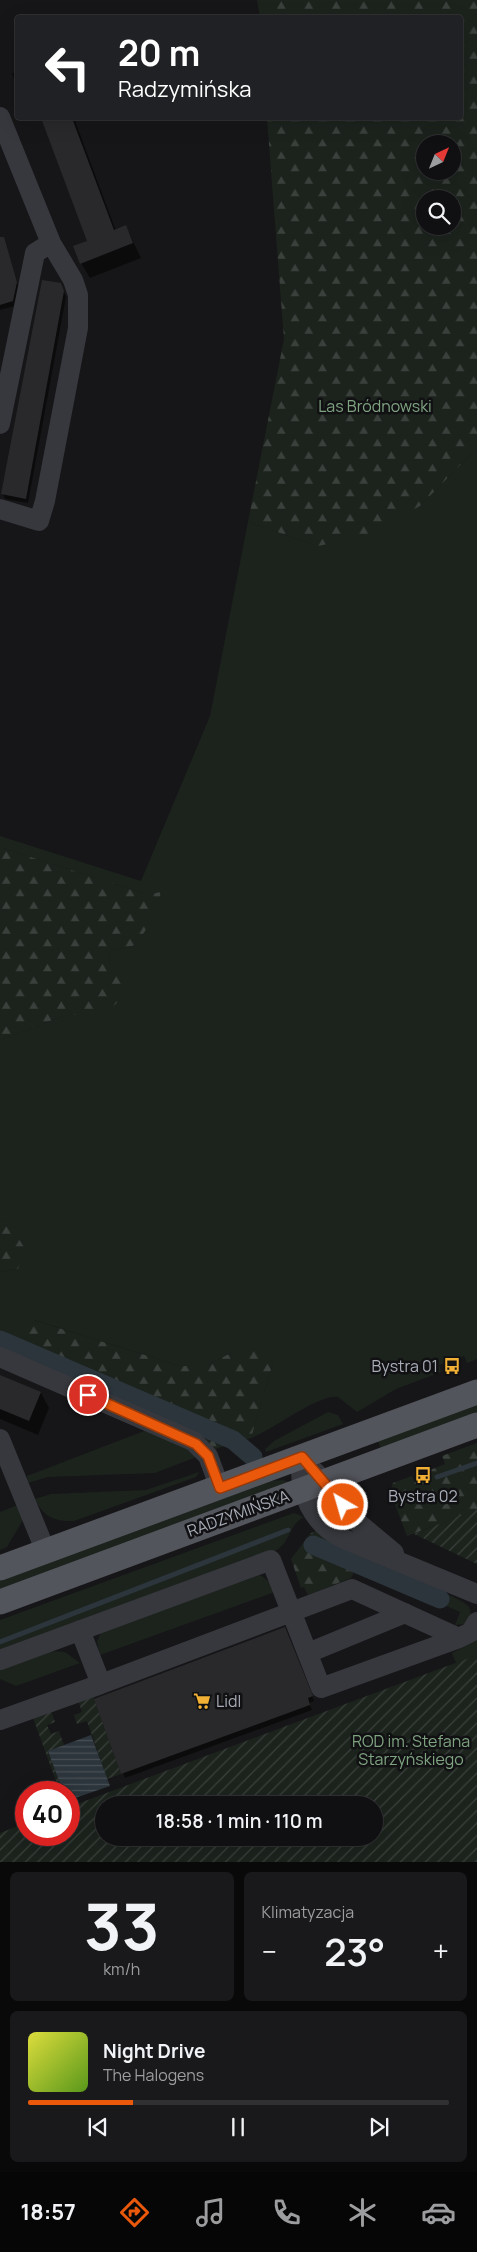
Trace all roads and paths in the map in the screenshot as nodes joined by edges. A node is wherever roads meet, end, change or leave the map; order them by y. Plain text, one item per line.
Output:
1 (0, 117) edge
2 (52, 243) junction
3 (0, 424) edge
4 (0, 509) edge
5 (0, 1357) edge
6 (477, 1392) edge
7 (477, 1425) edge
8 (0, 1439) edge
9 (302, 1457) junction
10 (364, 1467) junction
11 (314, 1486) junction
12 (220, 1488) junction
13 (350, 1513) junction
14 (46, 1552) junction
15 (409, 1565) junction
16 (0, 1568) edge
17 (477, 1594) edge
18 (0, 1602) edge
19 (292, 1613) junction
20 (405, 1613) junction
21 (477, 1622) edge
22 (80, 1630) junction
23 (459, 1638) junction
24 (308, 1653) junction
25 (0, 1660) edge
26 (101, 1684) junction
27 (0, 1720) edge

1 - 2 street
2 - 3 street
2 - 4 street
5 - 12 street
6 - 9 main road, RADZYMIŃSKA
7 - 10 main road, RADZYMIŃSKA
8 - 14 street
9 - 11 street
9 - 12 main road, RADZYMIŃSKA
10 - 11 main road, RADZYMIŃSKA
10 - 13 street
11 - 13 street
11 - 15 street
11 - 18 main road, RADZYMIŃSKA
12 - 14 main road, RADZYMIŃSKA
13 - 15 street
14 - 16 main road, RADZYMIŃSKA
15 - 17 street
19 - 20 street
19 - 22 street
19 - 24 street
19 - 26 street
20 - 23 street
20 - 24 street
21 - 23 street
22 - 25 street
22 - 26 street
23 - 24 street
26 - 27 street

